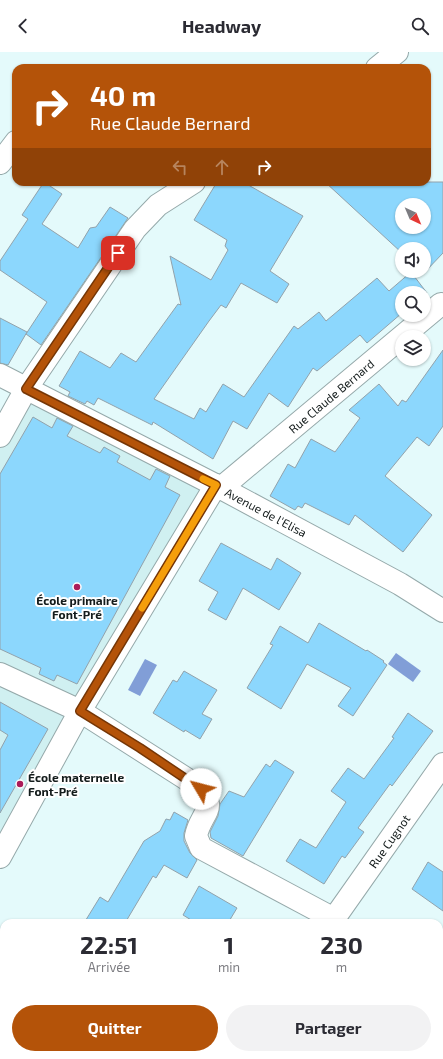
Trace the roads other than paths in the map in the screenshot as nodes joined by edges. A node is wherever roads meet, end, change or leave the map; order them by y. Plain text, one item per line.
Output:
1 (394, 53) edge
2 (382, 64) edge
3 (12, 147) edge
4 (0, 163) edge
5 (188, 186) edge
6 (441, 304) dead end
7 (0, 375) edge
8 (26, 389) junction
9 (0, 436) edge
10 (218, 487) junction
11 (443, 611) edge
12 (0, 674) edge
13 (80, 711) junction
14 (443, 764) edge
15 (0, 857) edge
16 (329, 919) edge
17 (334, 919) edge

1 - 2 street
3 - 4 street
5 - 8 street
6 - 10 street, Rue Claude Bernard
7 - 8 street, Avenue de l'Elisa
8 - 9 street
8 - 10 street, Avenue de l'Elisa
10 - 11 street, Avenue de l'Elisa
10 - 13 street, Rue Claude Bernard
12 - 13 street
13 - 15 street, Rue Claude Bernard
13 - 16 street
14 - 17 street, Rue Cugnot

